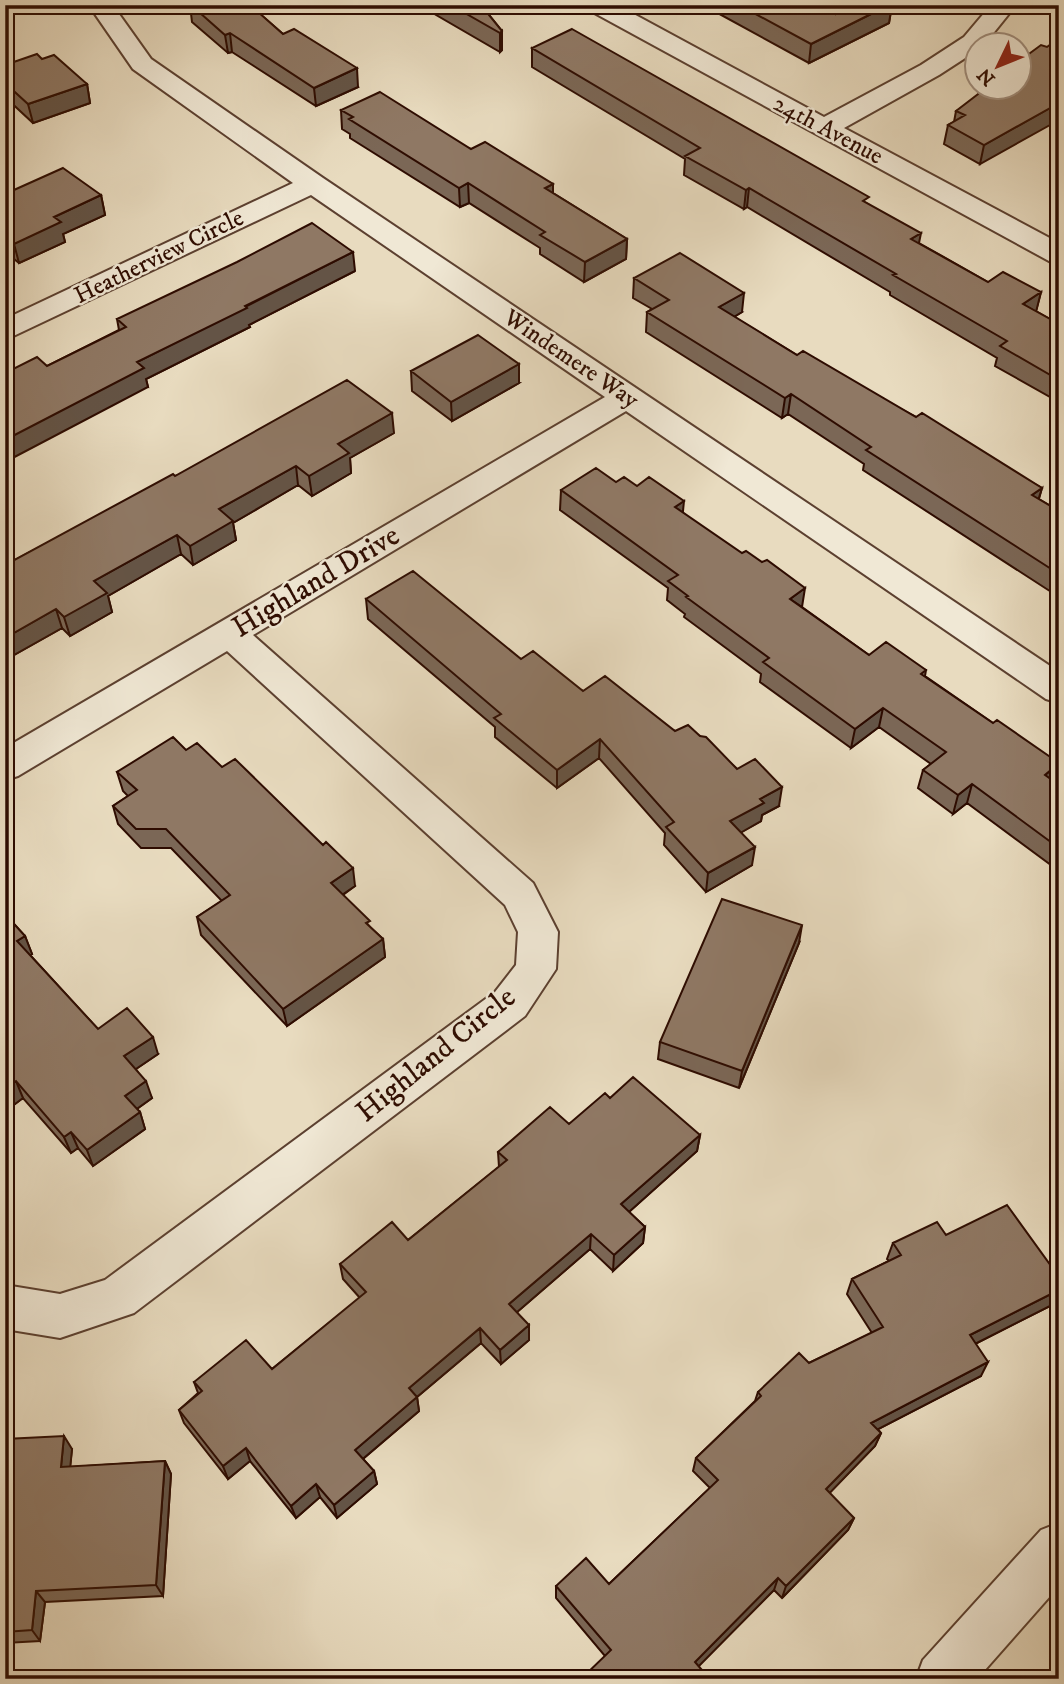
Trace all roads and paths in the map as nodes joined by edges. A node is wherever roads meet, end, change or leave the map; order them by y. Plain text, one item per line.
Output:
1 (105, 5) edge
2 (598, 5) edge
3 (1004, 5) edge
4 (824, 128) junction
5 (313, 184) junction
6 (1059, 255) edge
7 (5, 331) edge
8 (627, 397) junction
9 (229, 633) junction
10 (1059, 690) edge
11 (5, 766) edge
12 (5, 1307) edge
13 (1059, 1548) edge
14 (942, 1679) edge

1 - 5 street, Windemere Way
2 - 4 street, 24th Avenue
3 - 4 street
4 - 6 street, 24th Avenue
5 - 7 street, Heatherview Circle
5 - 8 street, Windemere Way
8 - 9 street, Highland Drive
8 - 10 street, Windemere Way
9 - 11 street, Highland Drive
9 - 12 street, Highland Circle
13 - 14 street

